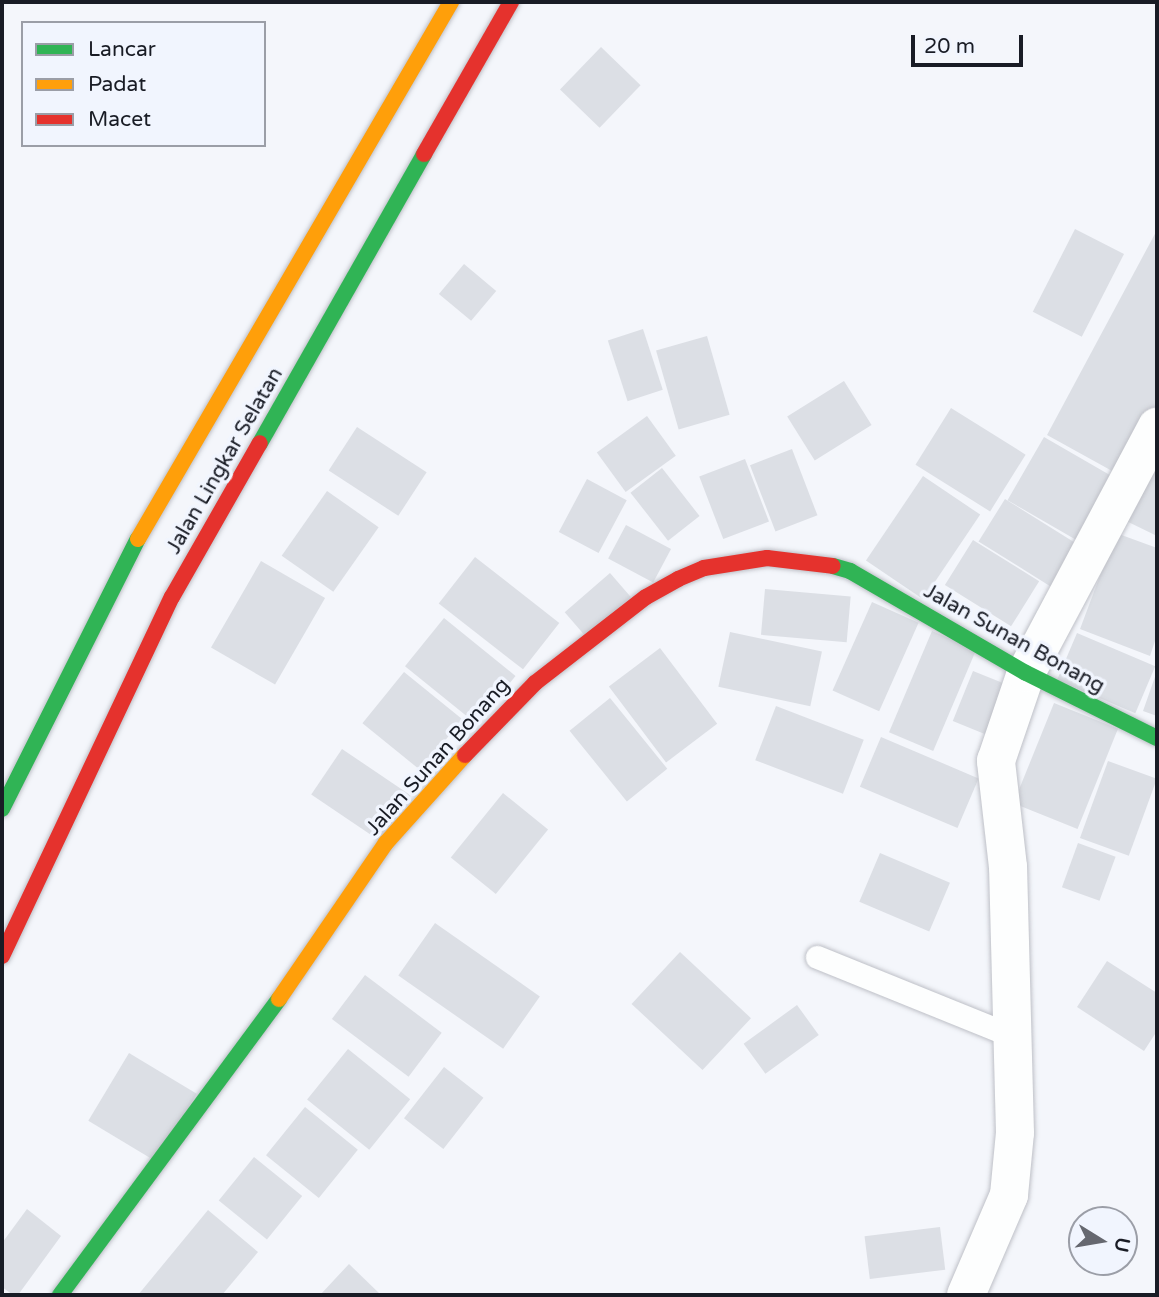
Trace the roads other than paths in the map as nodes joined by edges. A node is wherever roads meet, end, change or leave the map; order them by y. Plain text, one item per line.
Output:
1 (451, 2) edge
2 (511, 2) edge
3 (1157, 427) edge
4 (119, 572) junction
5 (172, 597) junction
6 (1026, 673) junction
7 (1157, 738) edge
8 (2, 809) edge
9 (2, 956) edge
10 (817, 957) dead end
11 (1013, 1036) junction
12 (60, 1295) edge
13 (966, 1295) edge

1 - 4 main road, Jalan Lingkar Selatan
2 - 5 main road, Jalan Lingkar Selatan
3 - 6 street
4 - 5 main road
4 - 8 main road, Jalan Lingkar Selatan
5 - 9 main road, Jalan Lingkar Selatan
6 - 7 main road, Jalan Sunan Bonang
6 - 11 street
6 - 12 main road, Jalan Sunan Bonang
10 - 11 lane
11 - 13 street

